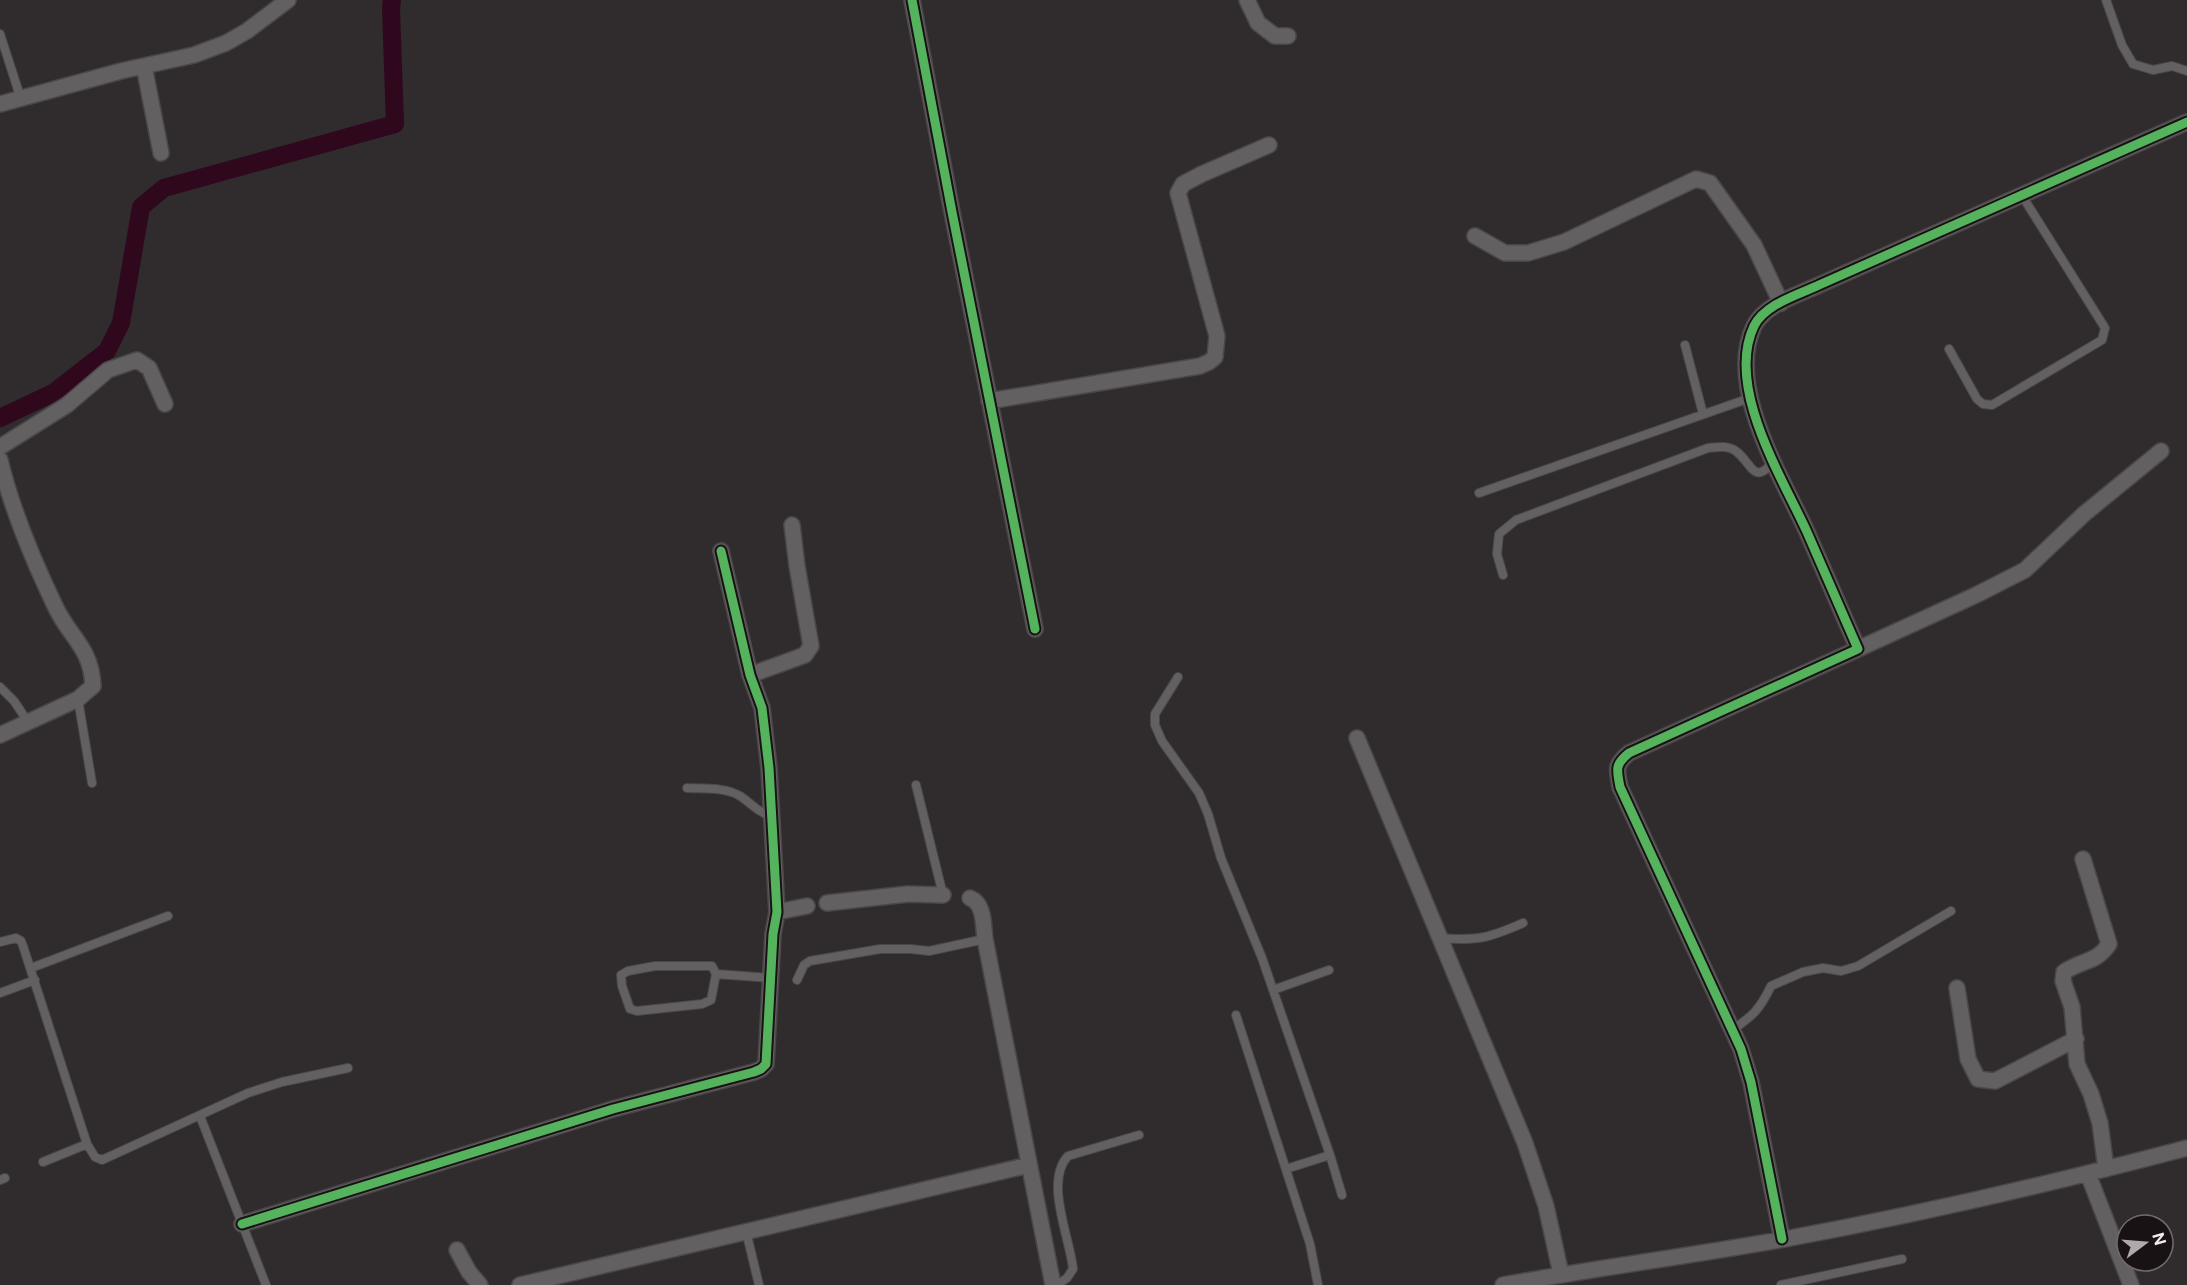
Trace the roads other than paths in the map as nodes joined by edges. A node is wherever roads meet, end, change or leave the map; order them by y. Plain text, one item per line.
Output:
1 (912, 0) edge
2 (1247, 0) edge
3 (2106, 0) edge
4 (284, 1) edge
5 (0, 34) edge
6 (1288, 36) dead end
7 (144, 66) junction
8 (2187, 71) edge
9 (21, 99) junction
10 (0, 104) edge
11 (2187, 122) edge
12 (1269, 145) dead end
13 (161, 153) dead end
14 (2021, 194) junction
15 (1475, 236) dead end
16 (1781, 303) junction
17 (1685, 345) dead end
18 (1948, 349) dead end
19 (1750, 398) junction
20 (989, 401) junction
21 (165, 404) dead end
22 (1703, 414) junction
23 (0, 447) edge
24 (2161, 452) dead end
25 (0, 460) edge
26 (1772, 463) junction
27 (1479, 493) dead end
28 (792, 525) dead end
29 (721, 550) dead end
30 (1503, 575) dead end
31 (1035, 629) dead end
32 (1858, 649) junction
33 (750, 675) junction
34 (1178, 677) dead end
35 (0, 687) edge
36 (78, 699) junction
37 (28, 722) junction
38 (0, 735) edge
39 (1357, 738) dead end
40 (92, 783) dead end
41 (916, 785) dead end
42 (687, 788) dead end
43 (772, 817) junction
44 (2083, 859) dead end
45 (943, 895) joint
46 (970, 898) dead end
47 (827, 903) dead end
48 (807, 906) dead end
49 (1951, 911) dead end
50 (777, 912) junction
51 (168, 916) dead end
52 (1523, 923) dead end
53 (1440, 938) junction
54 (985, 939) junction
55 (0, 942) edge
56 (31, 968) junction
57 (1329, 970) dead end
58 (716, 974) junction
59 (770, 978) junction
60 (34, 980) junction
61 (797, 980) dead end
62 (1957, 988) dead end
63 (1273, 990) junction
64 (0, 993) edge
65 (1236, 1015) dead end
66 (1732, 1030) junction
67 (2076, 1039) junction
68 (348, 1068) dead end
69 (200, 1116) junction
70 (1139, 1135) dead end
71 (87, 1144) junction
72 (2187, 1148) edge
73 (1330, 1155) junction
74 (43, 1162) dead end
75 (1029, 1165) junction
76 (1286, 1169) junction
77 (2106, 1169) junction
78 (2088, 1173) junction
79 (1342, 1195) dead end
80 (242, 1224) junction
81 (746, 1231) junction
82 (1782, 1239) junction
83 (457, 1250) dead end
84 (1902, 1259) dead end
85 (1562, 1274) junction
86 (266, 1285) edge
87 (480, 1285) edge
88 (520, 1285) edge
89 (759, 1285) edge
90 (1055, 1285) edge
91 (1318, 1285) edge
92 (1503, 1285) edge
93 (1780, 1285) edge
94 (2131, 1285) edge

1 - 20 street
2 - 6 street
3 - 8 lane
4 - 7 street
5 - 9 lane
7 - 9 street
7 - 13 street
9 - 10 street
11 - 14 street
12 - 20 street
14 - 16 street
14 - 18 lane
15 - 16 street
16 - 19 street
17 - 22 lane
19 - 22 lane
19 - 26 street
20 - 31 street
21 - 23 street
22 - 27 lane
24 - 32 street
25 - 36 street
26 - 30 lane
26 - 32 street
28 - 33 street
29 - 33 street
32 - 66 street
33 - 43 street
34 - 63 lane
35 - 37 lane
36 - 37 street
36 - 40 lane
37 - 38 street
39 - 53 street
41 - 45 lane
42 - 43 lane
43 - 50 street
44 - 67 street
45 - 47 street
46 - 54 street
48 - 50 street
49 - 66 lane
50 - 59 street
51 - 56 lane
52 - 53 lane
53 - 85 street
54 - 61 lane
54 - 75 street
55 - 56 lane
56 - 60 lane
57 - 63 lane
58 - 58 lane
58 - 59 lane
59 - 80 street
60 - 64 lane
60 - 71 lane
62 - 67 street
63 - 73 lane
65 - 76 lane
66 - 82 street
67 - 77 street
68 - 69 lane
69 - 71 lane
69 - 80 lane
70 - 90 lane
71 - 74 lane
72 - 77 street
73 - 76 lane
73 - 79 lane
75 - 81 street
75 - 90 street
76 - 91 lane
77 - 78 street
78 - 82 street
78 - 94 street
80 - 86 lane
81 - 88 street
81 - 89 lane
82 - 85 street
83 - 87 street
84 - 93 lane
85 - 92 street

